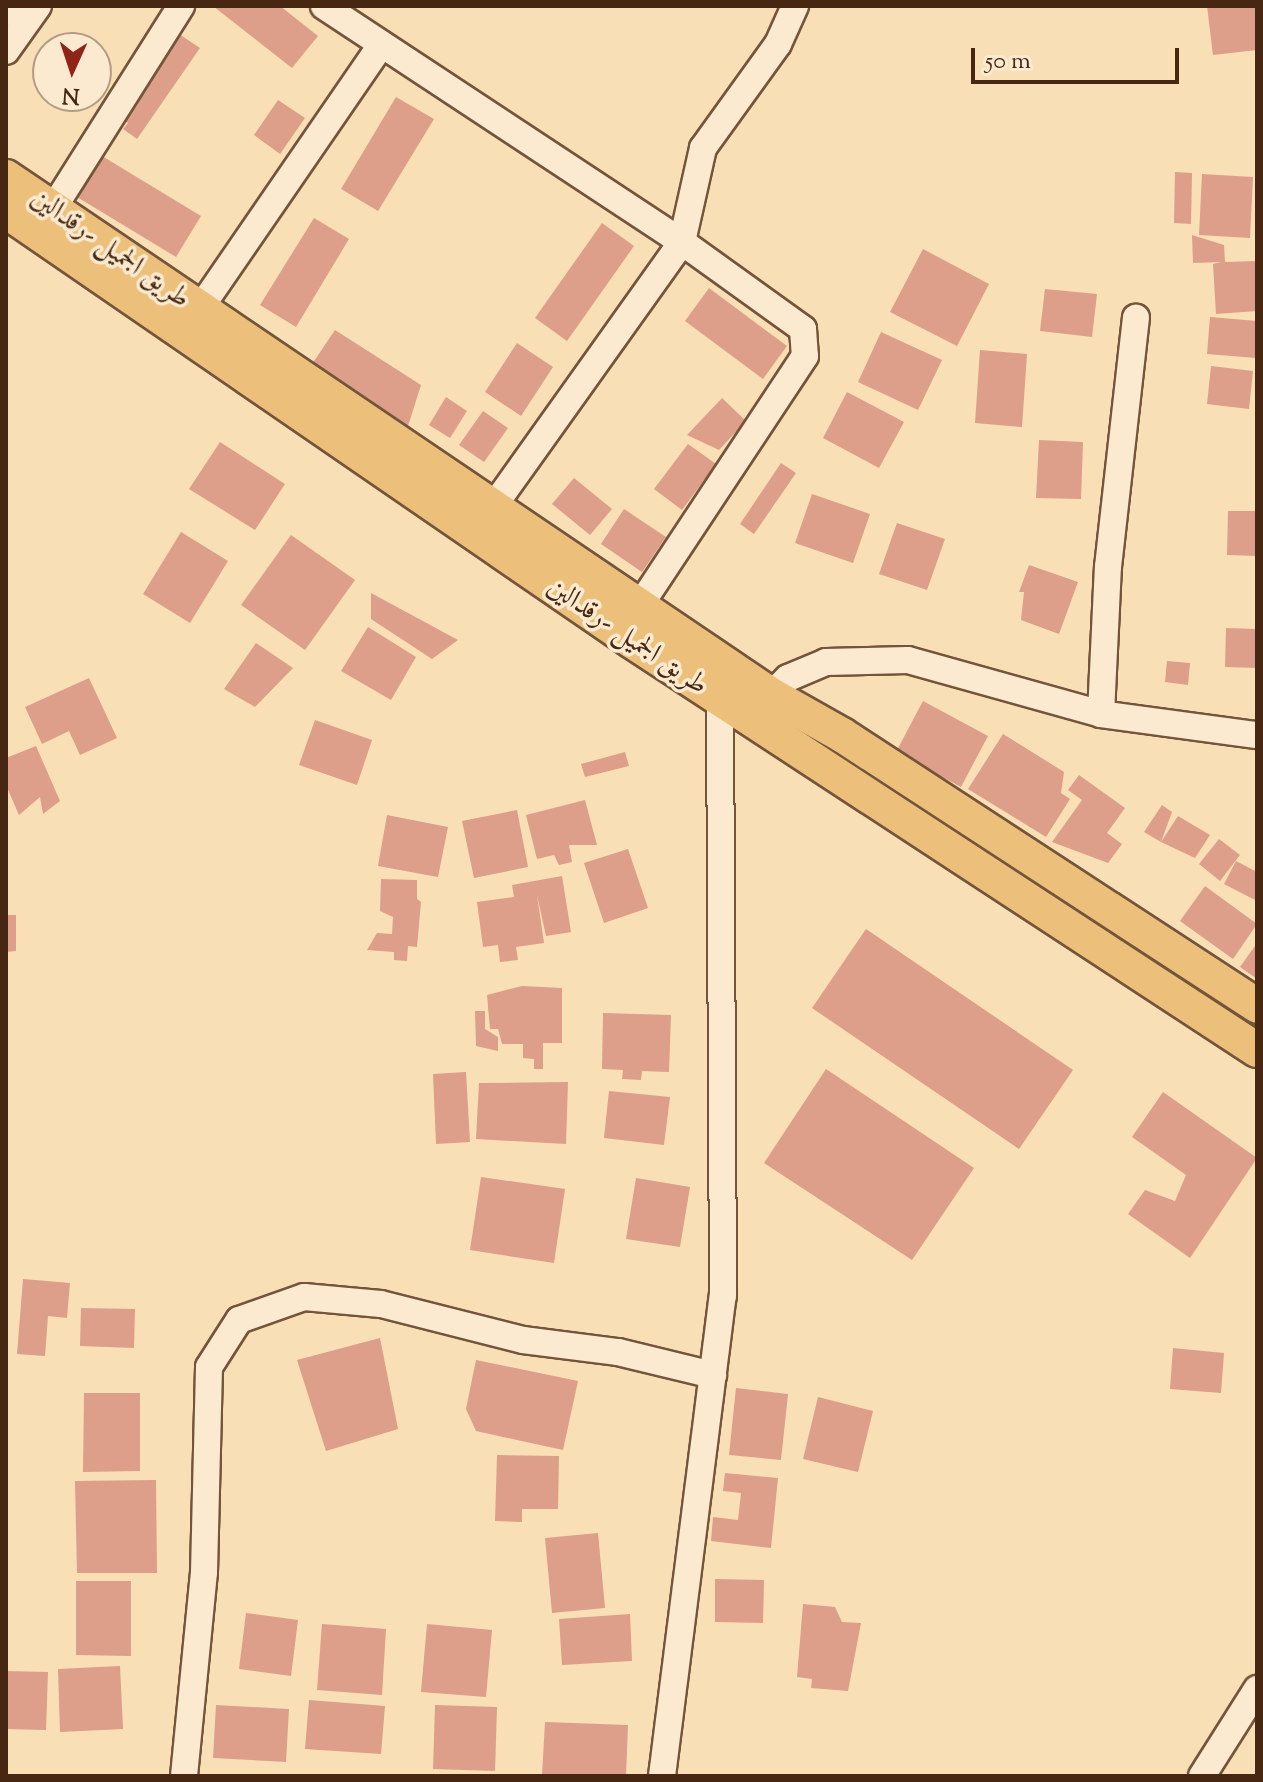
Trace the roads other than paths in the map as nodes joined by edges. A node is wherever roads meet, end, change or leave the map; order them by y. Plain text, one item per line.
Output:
1 (11, 6) edge
2 (38, 6) edge
3 (181, 6) edge
4 (324, 6) edge
5 (795, 6) edge
6 (6, 13) edge
7 (380, 47) junction
8 (6, 51) edge
9 (6, 177) edge
10 (54, 207) junction
11 (6, 211) edge
12 (682, 242) junction
13 (199, 310) junction
14 (1136, 318) dead end
15 (493, 507) junction
16 (639, 607) junction
17 (771, 695) junction
18 (720, 699) junction
19 (1101, 714) junction
20 (1257, 735) edge
21 (1257, 1006) edge
22 (1257, 1050) edge
23 (713, 1375) junction
24 (1257, 1689) edge
25 (184, 1776) edge
26 (662, 1776) edge
27 (1202, 1776) edge

1 - 6 street
2 - 8 street
3 - 10 street
4 - 7 street
5 - 12 street
7 - 12 street
7 - 13 street
9 - 10 main road, طريق الجميل -رقدالين
10 - 13 main road, طريق الجميل -رقدالين
11 - 18 main road, طريق الجميل -رقدالين
12 - 15 street
12 - 16 street
13 - 15 main road, طريق الجميل -رقدالين
14 - 19 street
15 - 16 main road, طريق الجميل -رقدالين
16 - 17 main road, طريق الجميل -رقدالين
17 - 19 street
17 - 21 main road, طريق الجميل -رقدالين
18 - 22 main road, طريق الجميل -رقدالين
18 - 23 street
19 - 20 street
23 - 25 street
23 - 26 street
24 - 27 street

